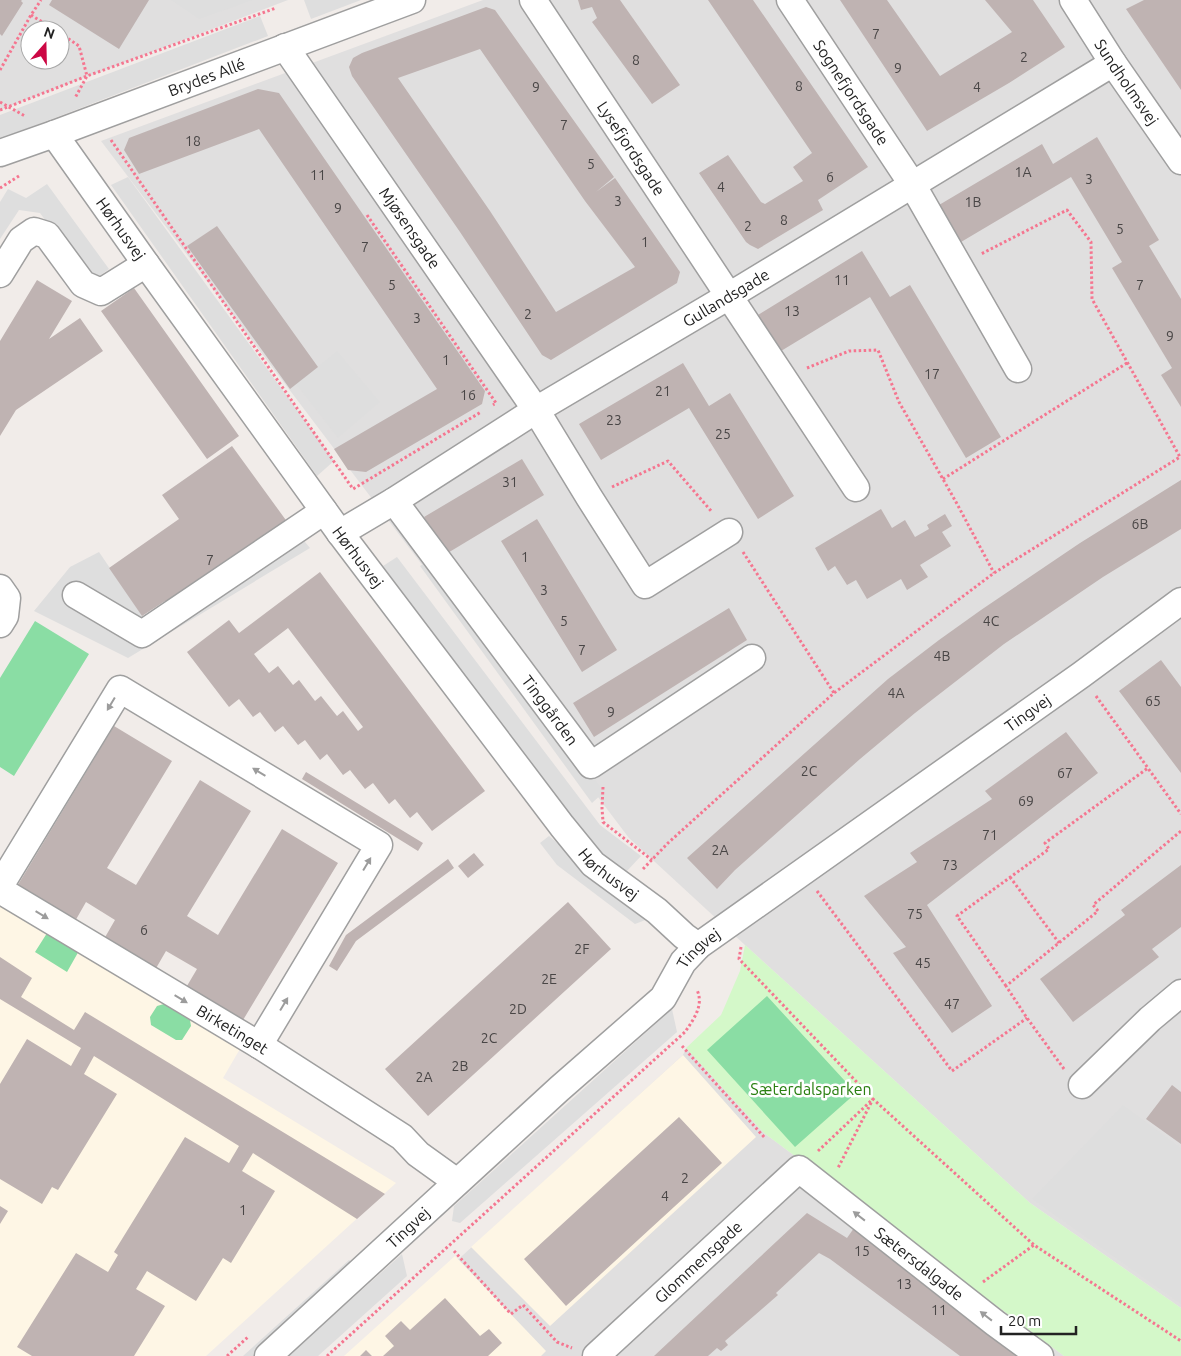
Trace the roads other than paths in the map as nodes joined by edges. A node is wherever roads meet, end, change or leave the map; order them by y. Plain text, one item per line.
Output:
1 (412, 0) edge
2 (533, 0) edge
3 (790, 0) edge
4 (1078, 1) edge
5 (285, 47) junction
6 (1112, 63) junction
7 (54, 134) junction
8 (0, 153) edge
9 (1181, 161) edge
10 (912, 184) junction
11 (146, 264) junction
12 (0, 274) edge
13 (728, 296) junction
14 (1018, 369) dead end
15 (536, 410) junction
16 (856, 488) dead end
17 (394, 500) junction
18 (324, 511) junction
19 (729, 532) dead end
20 (340, 533) junction
21 (0, 588) edge
22 (76, 595) dead end
23 (1181, 601) edge
24 (0, 624) edge
25 (752, 658) dead end
26 (0, 886) edge
27 (0, 890) edge
28 (691, 954) junction
29 (1181, 993) edge
30 (259, 1046) junction
31 (1082, 1085) road end
32 (799, 1169) joint
33 (457, 1182) junction
34 (586, 1352) edge
35 (268, 1356) edge
36 (1040, 1356) edge

1 - 5 street, Brydes Allé
2 - 13 street, Lysefjordsgade
3 - 10 street, Sognefjordsgade
4 - 6 street, Sundholmsvej
5 - 7 street, Brydes Allé
5 - 15 street, Mjøsensgade
6 - 9 street, Sundholmsvej
6 - 10 street, Gullandsgade
7 - 8 street, Brydes Allé
7 - 11 street, Hørhusvej
10 - 13 street, Gullandsgade
10 - 14 street, Sognefjordsgade
11 - 12 street
11 - 18 street, Hørhusvej
13 - 15 street, Gullandsgade
13 - 16 street, Lysefjordsgade
15 - 17 street, Gullandsgade
15 - 19 street, Mjøsensgade
17 - 20 street, Gullandsgade
17 - 25 street, Tinggården
18 - 20 street, Hørhusvej
18 - 22 street
20 - 28 street, Hørhusvej
21 - 24 street
23 - 28 street, Tingvej
30 -> 26 street
27 -> 30 street, Birketinget
28 - 33 street, Tingvej
29 - 31 street
30 - 33 street, Birketinget
32 - 34 street, Glommensgade
36 -> 32 street, Sætersdalgade
33 - 35 street, Tingvej

